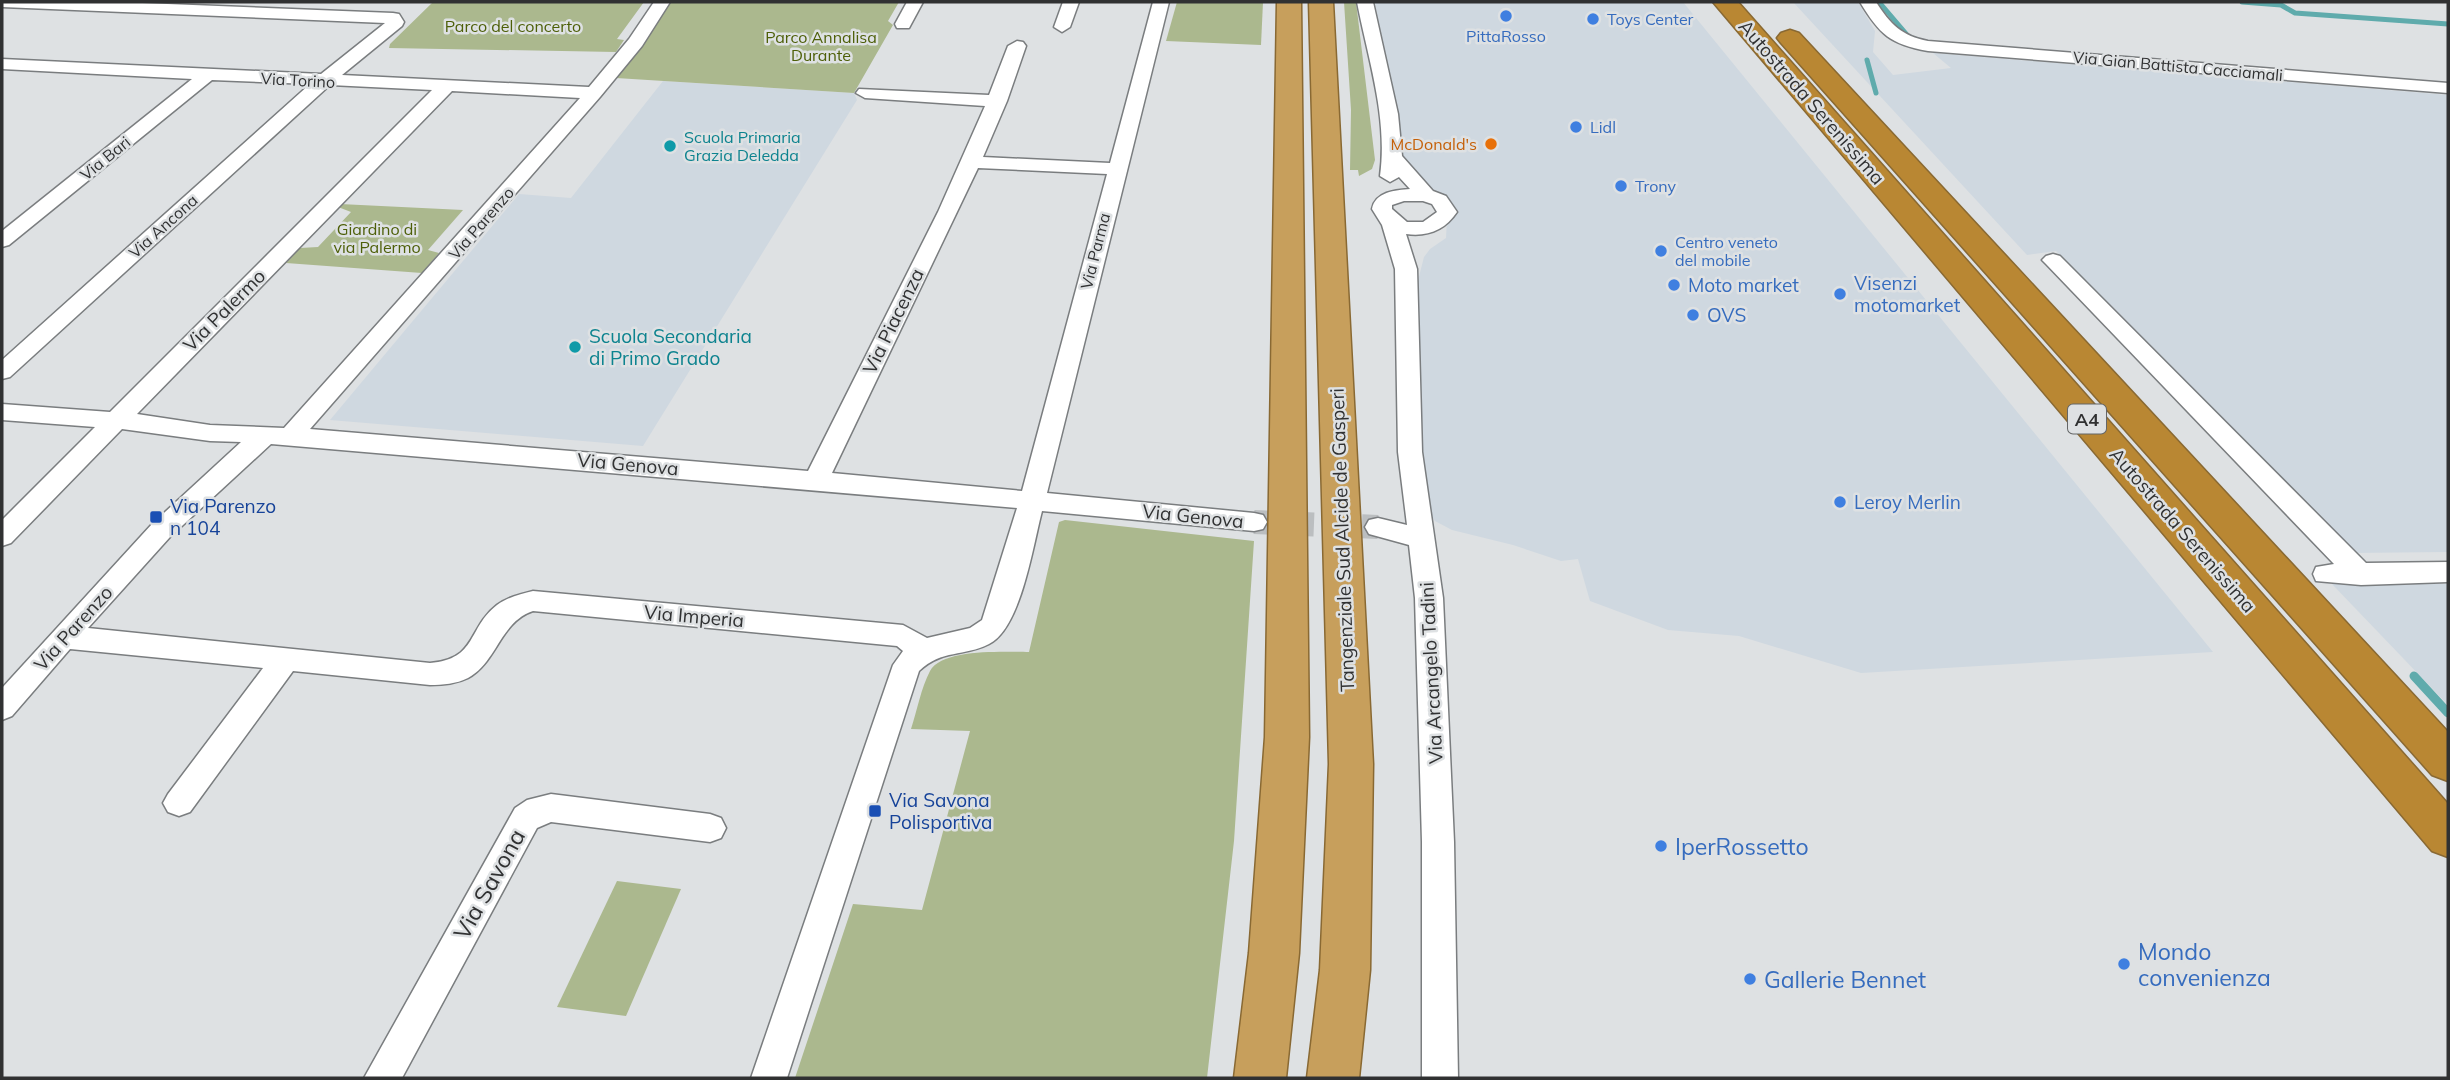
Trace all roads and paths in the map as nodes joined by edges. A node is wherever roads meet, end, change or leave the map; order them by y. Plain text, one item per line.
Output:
1 (2, 2) edge
2 (662, 2) edge
3 (915, 2) edge
4 (1071, 2) edge
5 (1161, 2) edge
6 (1289, 2) edge
7 (1365, 2) edge
8 (1725, 2) edge
9 (1757, 2) edge
10 (1868, 2) edge
11 (26, 3) edge
12 (1326, 8) edge
13 (2, 18) edge
14 (903, 24) dead end
15 (1062, 27) dead end
16 (1908, 43) junction
17 (1017, 47) dead end
18 (1891, 51) dead end
19 (2, 64) edge
20 (207, 75) junction
21 (324, 81) junction
22 (447, 86) junction
23 (2448, 88) edge
24 (594, 93) junction
25 (865, 93) dead end
26 (998, 101) junction
27 (1394, 159) junction
28 (971, 162) junction
29 (1116, 169) junction
30 (1426, 195) junction
31 (1385, 202) junction
32 (1392, 223) junction
33 (1437, 225) junction
34 (2, 241) edge
35 (2053, 260) dead end
36 (1406, 269) junction
37 (2, 372) edge
38 (2, 412) edge
39 (114, 421) junction
40 (278, 435) junction
41 (816, 480) junction
42 (1032, 501) junction
43 (1254, 522) tunnel mouth
44 (1378, 527) tunnel mouth
45 (2, 536) edge
46 (1422, 539) junction
47 (2448, 572) edge
48 (2326, 574) dead end
49 (2361, 575) junction
50 (64, 637) junction
51 (923, 650) junction
52 (286, 659) junction
53 (2, 708) edge
54 (2448, 762) edge
55 (179, 803) dead end
56 (709, 828) dead end
57 (2448, 837) edge
58 (1345, 970) junction
59 (383, 1078) edge
60 (769, 1078) edge
61 (1260, 1078) edge
62 (1333, 1078) edge
63 (1352, 1078) edge
64 (1440, 1078) edge

1 - 11 street
2 - 24 street, Via Parenzo
3 - 14 street
4 - 15 street
5 - 29 street, Via Parma
6 - 61 highway
7 - 27 street
8 - 57 highway, Autostrada Serenissima / A4
9 - 54 highway, Autostrada Serenissima / A4
10 - 16 street
11 - 13 street
11 - 21 street, Via Ancona
12 - 58 highway, Tangenziale Sud Alcide de Gasperi
16 - 18 street
16 - 23 street, Via Gian Battista Cacciamali
17 - 26 street, Via Piacenza
19 - 20 street, Via Torino
20 - 21 street, Via Torino
20 - 34 street, Via Bari
21 - 22 street, Via Torino
21 - 37 street, Via Ancona
22 - 24 street, Via Torino
22 - 39 street, Via Palermo
24 - 40 street, Via Parenzo
25 - 26 street
26 - 28 street, Via Piacenza
27 - 30 street
27 - 31 street
28 - 29 street
28 - 41 street, Via Piacenza
29 - 42 street, Via Parma
30 - 31 street
30 - 33 street
31 - 32 street, Via Arcangelo Tadini
32 - 33 street
32 - 36 street, Via Arcangelo Tadini
33 - 36 street
35 - 49 street
36 - 46 street, Via Arcangelo Tadini
38 - 39 street, Via Genova
39 - 40 street, Via Genova
39 - 45 street, Via Palermo
40 - 41 street, Via Genova
40 - 50 street, Via Parenzo
41 - 42 street, Via Genova
42 - 43 street, Via Genova
42 - 51 street
44 - 46 street
46 - 64 street, Via Arcangelo Tadini
47 - 49 street
48 - 49 street
50 - 52 street, Via Imperia
50 - 53 street, Via Parenzo
51 - 52 street, Via Imperia
51 - 60 street
52 - 55 street
56 - 59 street, Via Savona
58 - 62 highway, Tangenziale Sud Alcide de Gasperi
58 - 63 highway

